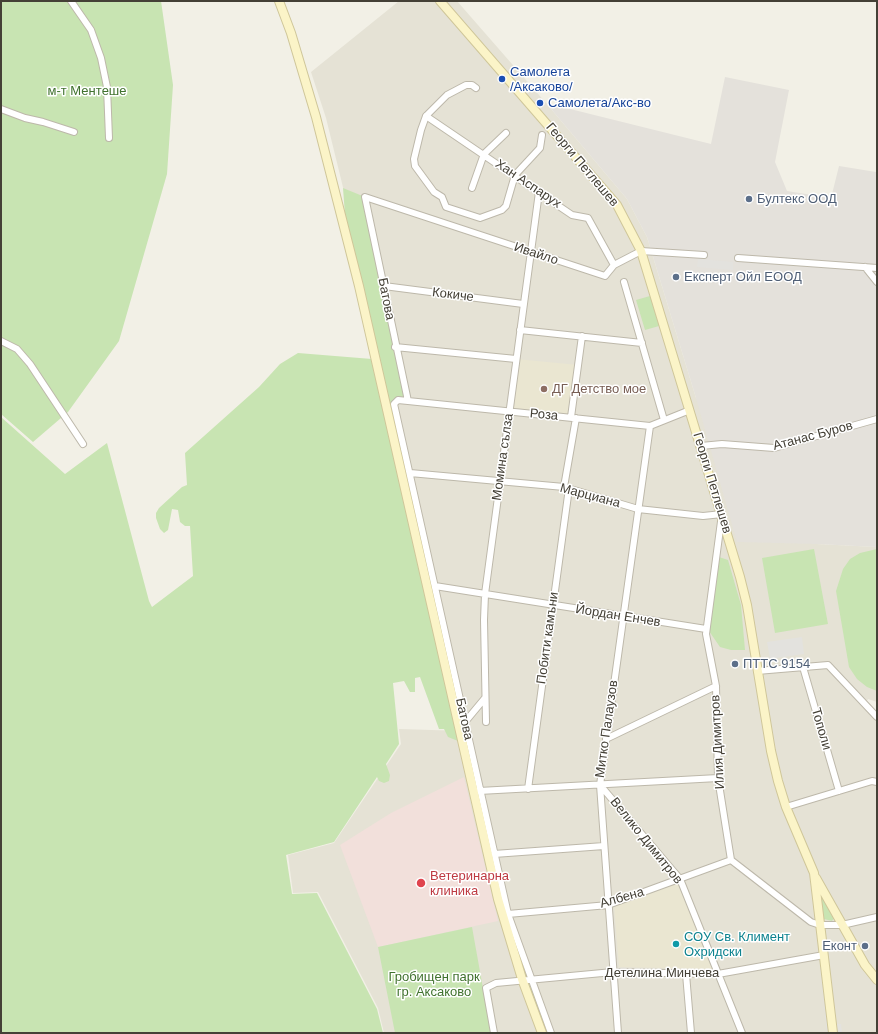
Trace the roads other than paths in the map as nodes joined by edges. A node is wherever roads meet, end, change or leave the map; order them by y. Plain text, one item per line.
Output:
1 (71, 1) edge
2 (279, 1) edge
3 (440, 1) edge
4 (476, 88) dead end
5 (1, 109) edge
6 (426, 116) junction
7 (74, 132) dead end
8 (506, 133) dead end
9 (542, 135) dead end
10 (109, 138) dead end
11 (484, 154) junction
12 (515, 175) junction
13 (472, 188) dead end
14 (539, 192) junction
15 (365, 197) joint
16 (641, 250) junction
17 (530, 252) junction
18 (704, 255) dead end
19 (738, 258) dead end
20 (614, 265) junction
21 (865, 267) junction
22 (877, 268) edge
23 (624, 282) dead end
24 (877, 282) edge
25 (384, 286) junction
26 (523, 304) junction
27 (520, 330) junction
28 (582, 336) junction
29 (1, 341) edge
30 (642, 343) junction
31 (395, 347) junction
32 (516, 359) junction
33 (408, 401) junction
34 (395, 402) joint
35 (690, 410) junction
36 (510, 412) junction
37 (573, 418) junction
38 (877, 418) edge
39 (664, 420) junction
40 (650, 426) junction
41 (84, 444) dead end
42 (701, 446) junction
43 (410, 473) junction
44 (500, 481) junction
45 (566, 488) junction
46 (638, 509) junction
47 (722, 514) junction
48 (435, 586) junction
49 (485, 594) junction
50 (552, 606) junction
51 (623, 617) junction
52 (706, 629) junction
53 (803, 667) junction
54 (757, 671) junction
55 (716, 686) junction
56 (485, 698) junction
57 (877, 717) edge
58 (465, 722) junction
59 (486, 722) dead end
60 (606, 739) junction
61 (718, 778) junction
62 (877, 782) edge
63 (600, 785) junction
64 (528, 789) junction
65 (479, 791) junction
66 (838, 791) junction
67 (786, 807) junction
68 (604, 846) junction
69 (494, 854) junction
70 (731, 860) junction
71 (814, 873) junction
72 (680, 879) junction
73 (608, 905) junction
74 (508, 914) junction
75 (877, 917) edge
76 (820, 925) junction
77 (842, 925) junction
78 (824, 955) junction
79 (613, 972) junction
80 (686, 974) junction
81 (718, 974) junction
82 (526, 979) junction
83 (877, 980) edge
84 (494, 1033) edge
85 (542, 1033) edge
86 (551, 1033) edge
87 (618, 1033) edge
88 (691, 1033) edge
89 (742, 1033) edge
90 (833, 1033) edge

1 - 10 street
2 - 82 main road
3 - 16 main road, Георги Петлешев
4 - 6 street
5 - 7 street
6 - 11 street, Хан Аспарух
6 - 12 street
8 - 11 street
9 - 12 street
11 - 12 street, Хан Аспарух
11 - 13 street
12 - 14 street, Хан Аспарух
14 - 17 street, Момина сълза
14 - 20 street, Хан Аспарух
15 - 17 street, Ивайло
15 - 25 street, Батова
16 - 18 street
16 - 20 street, Ивайло
16 - 35 main road, Георги Петлешев
17 - 20 street, Ивайло
17 - 26 street, Момина сълза
19 - 21 street
21 - 22 street
21 - 24 street
23 - 30 street
25 - 26 street, Кокиче
25 - 31 street, Батова
26 - 27 street, Момина сълза
27 - 28 street
27 - 32 street, Момина сълза
28 - 30 street
28 - 37 street, Побити камъни
29 - 41 street
30 - 39 street
31 - 32 street
31 - 33 street, Батова
32 - 36 street, Момина сълза
33 - 34 street, Роза
33 - 36 street, Роза
34 - 43 street, Батова
35 - 39 street, Роза
35 - 42 main road, Георги Петлешев
36 - 37 street, Роза
36 - 44 street, Момина сълза
37 - 40 street, Роза
37 - 45 street, Побити камъни
38 - 42 street, Атанас Буров
39 - 40 street, Роза
40 - 46 street, Митко Палаузов
42 - 47 main road, Георги Петлешев
43 - 44 street, Марциана
43 - 48 street, Батова
44 - 45 street, Марциана
44 - 49 street, Момина сълза
45 - 46 street, Марциана
45 - 50 street, Побити камъни
46 - 47 street, Марциана
46 - 51 street, Митко Палаузов
47 - 52 street, Илия Димитров
47 - 54 main road, Георги Петлешев
48 - 49 street, Йордан Енчев
48 - 58 street, Батова
49 - 50 street, Йордан Енчев
49 - 56 street, Момина сълза
50 - 51 street, Йордан Енчев
50 - 64 street, Побити камъни
51 - 52 street, Йордан Енчев
51 - 60 street, Митко Палаузов
52 - 55 street, Илия Димитров
53 - 54 street
53 - 57 street
53 - 66 street, Тополи
54 - 67 main road, Георги Петлешев
55 - 60 street
55 - 61 street, Илия Димитров
56 - 58 street
56 - 59 street, Момина сълза
58 - 65 street, Батова
60 - 63 street, Митко Палаузов
61 - 63 street
61 - 70 street, Илия Димитров
62 - 66 street
63 - 64 street
63 - 68 street, Митко Палаузов
63 - 72 street, Велико Димитров
64 - 65 street
65 - 69 street, Батова
66 - 67 street
67 - 71 main road, Георги Петлешев
68 - 69 street
68 - 73 street, Митко Палаузов
69 - 74 street, Батова
70 - 72 street, Албена
70 - 76 street
71 - 76 main road, Георги Петлешев
71 - 77 main road
72 - 73 street, Албена
72 - 81 street, Велико Димитров
73 - 74 street, Албена
73 - 79 street, Митко Палаузов
74 - 82 street, Батова
75 - 77 street
76 - 77 street
76 - 78 main road, Георги Петлешев
77 - 83 main road
78 - 81 street, Детелина Минчева
78 - 90 main road, Георги Петлешев
79 - 80 street, Детелина Минчева
79 - 82 street, Детелина Минчева
79 - 87 street, Митко Палаузов
80 - 81 street, Детелина Минчева
80 - 88 street
81 - 89 street, Велико Димитров
82 - 84 street, Детелина Минчева
82 - 85 main road
82 - 86 street, Батова

